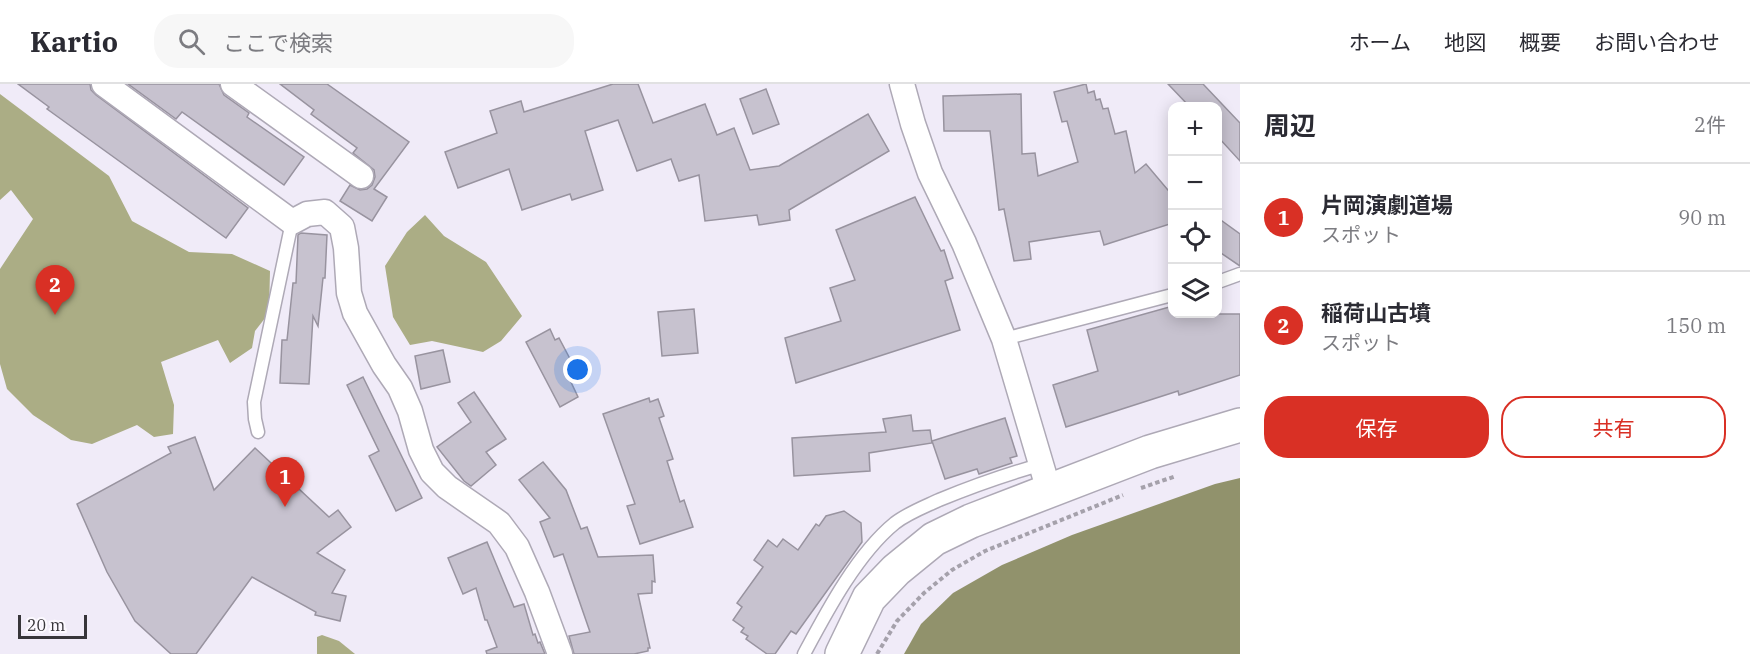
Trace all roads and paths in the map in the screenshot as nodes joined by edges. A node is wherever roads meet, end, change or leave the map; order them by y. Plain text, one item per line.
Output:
1 (104, 84) edge
2 (233, 84) edge
3 (903, 84) edge
4 (361, 176) dead end
5 (292, 222) junction
6 (1240, 274) edge
7 (1222, 281) edge
8 (1168, 296) edge
9 (1004, 339) junction
10 (1240, 424) edge
11 (258, 432) dead end
12 (1185, 473) dead end
13 (1046, 478) junction
14 (1136, 490) dead end
15 (1125, 494) dead end
16 (560, 654) edge
17 (804, 654) edge
18 (842, 654) edge
19 (878, 654) edge

1 - 5 street
2 - 4 street
3 - 9 street
5 - 11 lane
5 - 16 street
6 - 7 lane
8 - 9 lane
9 - 13 street
10 - 13 street
12 - 14 path
13 - 17 lane
13 - 18 street
15 - 19 path

